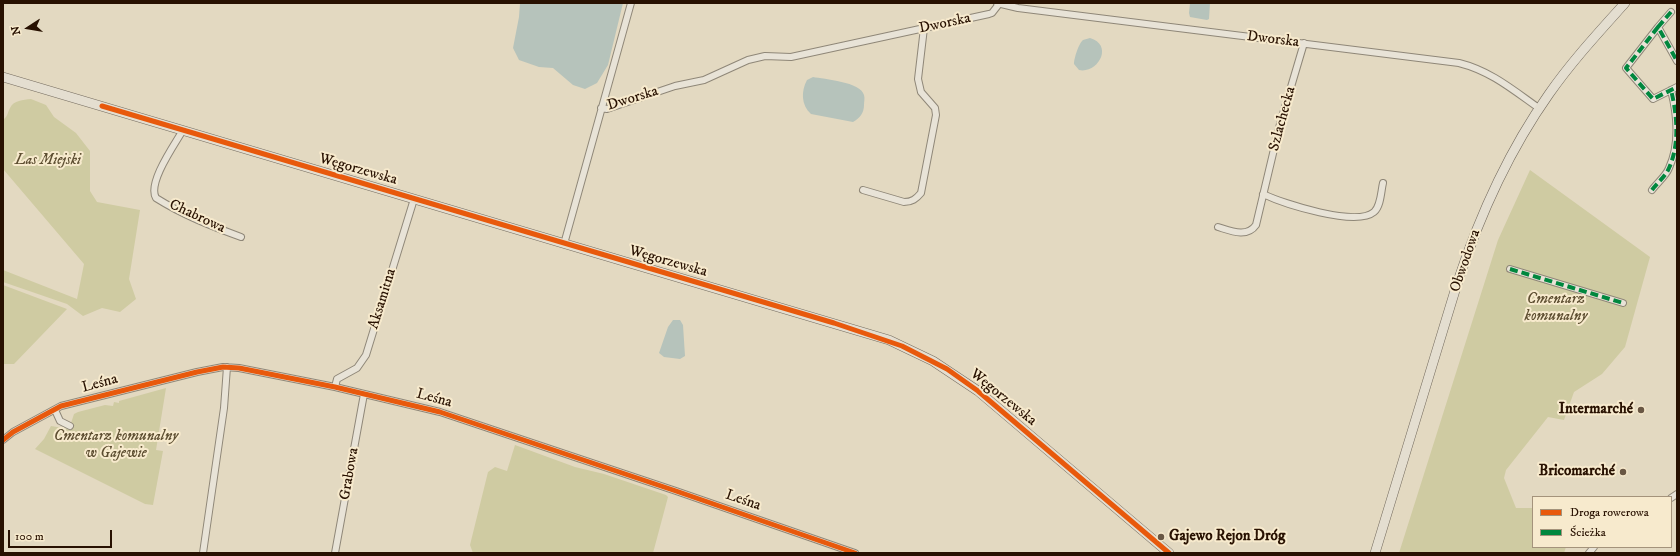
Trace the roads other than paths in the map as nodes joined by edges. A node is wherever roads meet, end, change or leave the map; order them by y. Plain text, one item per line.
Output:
1 (631, 3) edge
2 (1626, 3) edge
3 (998, 4) edge
4 (1671, 12) dead end
5 (1658, 27) junction
6 (924, 28) junction
7 (1304, 43) junction
8 (1677, 61) edge
9 (3, 77) edge
10 (1674, 88) edge
11 (601, 108) junction
12 (1540, 109) junction
13 (183, 130) junction
14 (1383, 183) dead end
15 (863, 190) dead end
16 (1652, 190) dead end
17 (1263, 194) junction
18 (414, 199) junction
19 (1218, 227) dead end
20 (241, 237) dead end
21 (564, 244) junction
22 (1510, 269) dead end
23 (1624, 303) dead end
24 (227, 367) junction
25 (335, 387) junction
26 (364, 394) junction
27 (55, 410) junction
28 (70, 426) dead end
29 (3, 440) edge
30 (203, 553) edge
31 (335, 553) edge
32 (855, 553) edge
33 (1169, 553) edge
34 (1375, 553) edge

1 - 11 street
2 - 12 main road, Obwodowa
3 - 6 street, Dworska
3 - 7 street, Dworska
4 - 5 street
5 - 8 street
5 - 10 street
6 - 11 street, Dworska
6 - 15 street
7 - 12 street, Dworska
7 - 17 street, Szlachecka
9 - 13 main road, Węgorzewska
10 - 16 street
11 - 21 street, Dworska
12 - 34 main road, Obwodowa
13 - 18 main road, Węgorzewska
13 - 20 street, Chabrowa
14 - 17 street
17 - 19 street, Szlachecka
18 - 21 main road, Węgorzewska
18 - 25 street, Aksamitna
21 - 33 main road, Węgorzewska
22 - 23 street
24 - 25 street, Leśna
24 - 27 street, Leśna
24 - 30 street
25 - 26 street, Leśna
26 - 31 street, Grabowa
26 - 32 street, Leśna
27 - 28 street
27 - 29 street, Leśna

